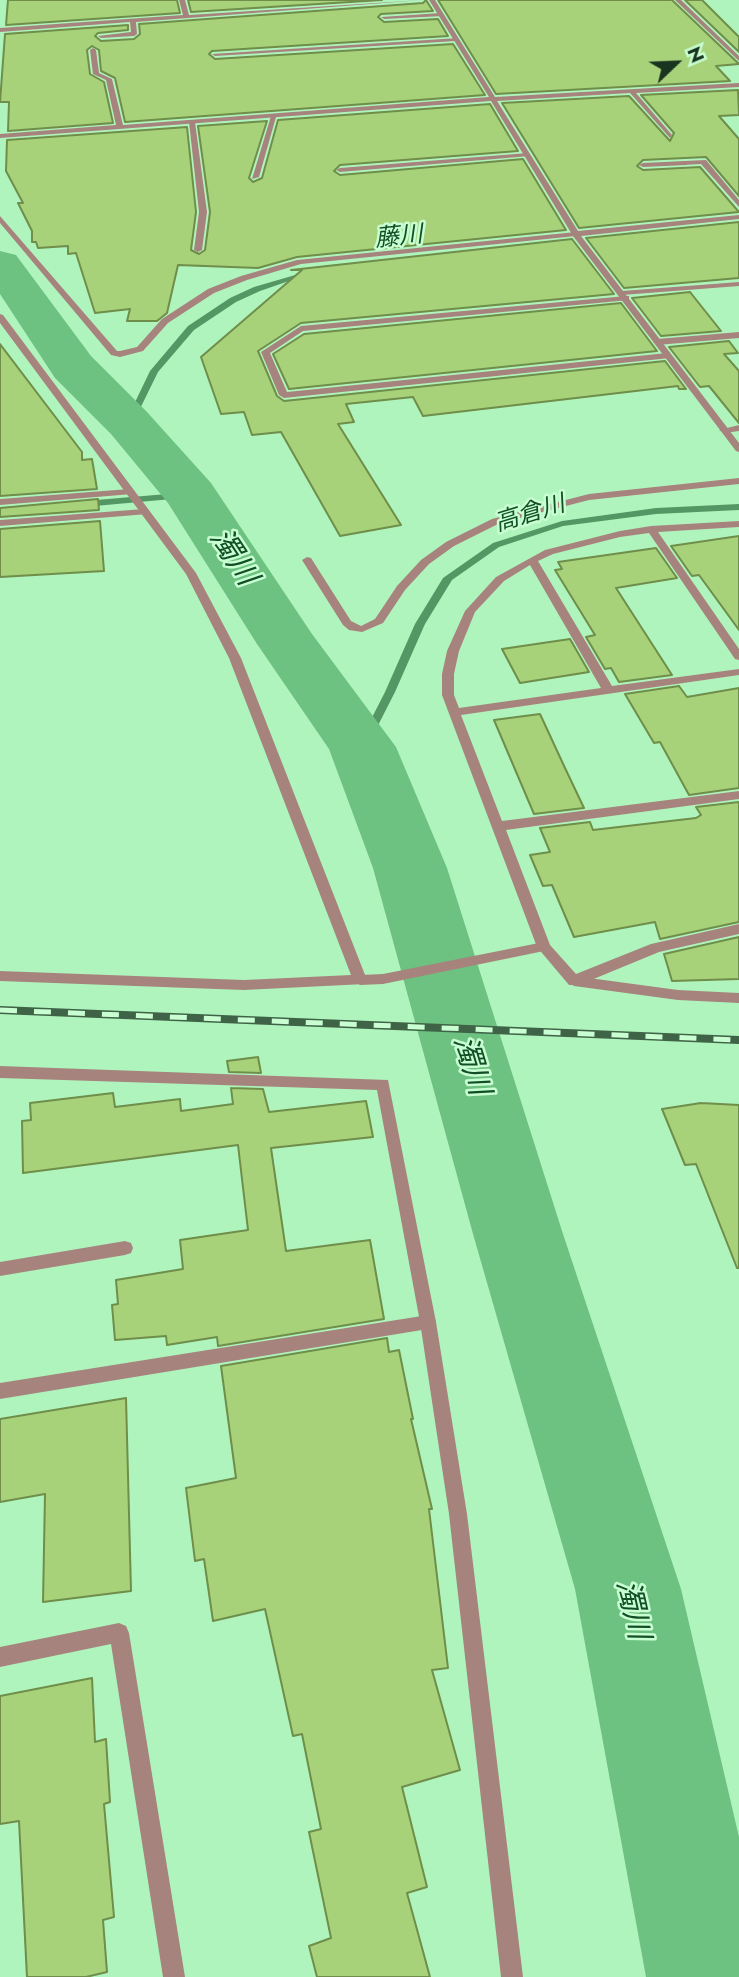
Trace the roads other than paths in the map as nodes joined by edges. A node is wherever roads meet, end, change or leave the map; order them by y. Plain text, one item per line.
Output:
1 (182, 0) edge
2 (420, 0) edge
3 (432, 0) edge
4 (678, 0) edge
5 (186, 15) junction
6 (441, 15) junction
7 (384, 17) dead end
8 (133, 20) junction
9 (0, 30) edge
10 (101, 36) dead end
11 (456, 39) junction
12 (93, 50) dead end
13 (215, 54) dead end
14 (739, 60) edge
15 (739, 85) edge
16 (633, 93) junction
17 (493, 99) junction
18 (273, 117) junction
19 (192, 122) junction
20 (120, 127) junction
21 (0, 136) edge
22 (670, 136) dead end
23 (528, 155) junction
24 (643, 165) dead end
25 (340, 170) dead end
26 (256, 177) dead end
27 (739, 205) edge
28 (739, 217) edge
29 (0, 218) edge
30 (577, 235) junction
31 (198, 250) dead end
32 (739, 284) edge
33 (624, 295) junction
34 (1, 318) edge
35 (739, 335) edge
36 (657, 342) junction
37 (667, 356) junction
38 (739, 428) edge
39 (724, 429) junction
40 (739, 449) edge
41 (739, 481) edge
42 (132, 494) junction
43 (0, 502) edge
44 (143, 510) junction
45 (0, 523) edge
46 (739, 524) edge
47 (650, 529) junction
48 (307, 560) dead end
49 (532, 560) junction
50 (739, 657) edge
51 (739, 672) edge
52 (608, 690) junction
53 (455, 712) junction
54 (739, 795) edge
55 (500, 826) junction
56 (739, 929) edge
57 (537, 949) junction
58 (0, 976) edge
59 (360, 980) junction
60 (574, 981) junction
61 (739, 998) edge
62 (0, 1072) edge
63 (125, 1248) dead end
64 (0, 1269) edge
65 (428, 1322) junction
66 (0, 1391) edge
67 (0, 1657) edge
68 (174, 1977) edge
69 (512, 1977) edge

1 - 5 street
2 - 5 street
3 - 6 street
4 - 14 street
5 - 8 street
6 - 7 street
6 - 11 street
8 - 9 street
8 - 10 street
11 - 13 street
11 - 17 street
12 - 20 street
15 - 16 street
16 - 17 street
16 - 22 street
17 - 18 street
17 - 23 street
18 - 19 street
18 - 26 street
19 - 20 street
19 - 31 street
20 - 21 street
23 - 25 street
23 - 30 street
24 - 27 street
28 - 30 street
29 - 30 street
30 - 33 street
32 - 33 street
33 - 36 street
33 - 37 street
34 - 42 street
35 - 36 street
36 - 37 street
37 - 39 street
38 - 39 street
39 - 40 street
41 - 48 street
42 - 43 street
42 - 44 street
44 - 45 street
44 - 59 street
46 - 47 street
47 - 49 street
47 - 50 street
49 - 52 street
49 - 53 street
51 - 52 street
52 - 53 street
53 - 55 street
54 - 55 street
55 - 57 street
56 - 60 street
57 - 59 street
57 - 60 street
58 - 59 street
60 - 61 street
62 - 65 street
63 - 64 street
65 - 66 street
65 - 69 street
67 - 68 street

